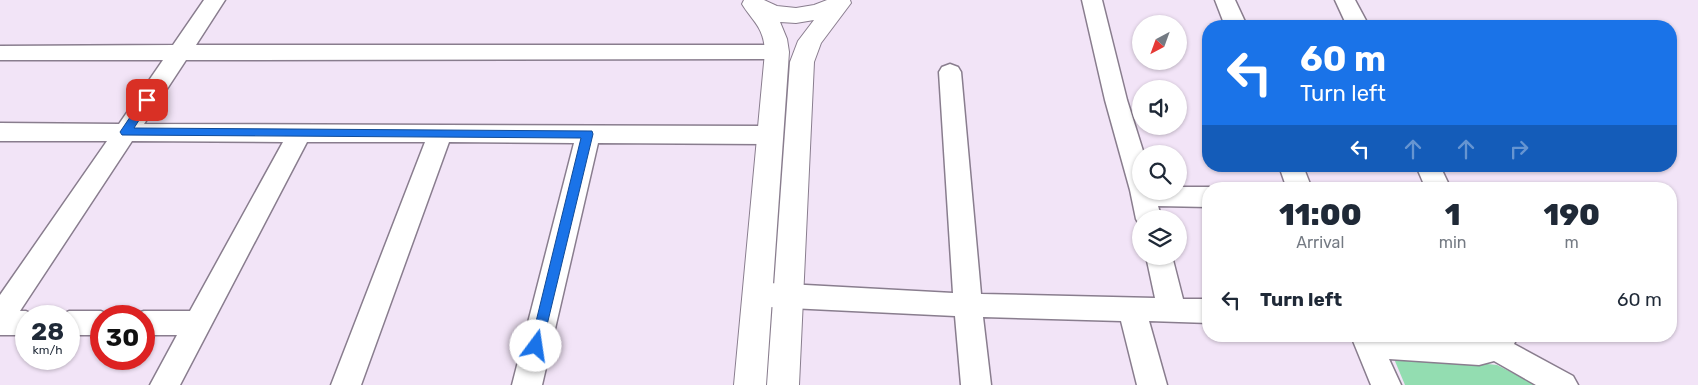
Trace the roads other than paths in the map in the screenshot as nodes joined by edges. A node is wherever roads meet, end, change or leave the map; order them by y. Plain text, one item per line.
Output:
1 (215, 0) edge
2 (1092, 0) edge
3 (1226, 0) edge
4 (1345, 0) edge
5 (842, 2) edge
6 (752, 3) edge
7 (1234, 20) edge
8 (1355, 20) edge
9 (777, 52) junction
10 (0, 53) edge
11 (180, 53) junction
12 (950, 72) dead end
13 (0, 132) edge
14 (126, 132) junction
15 (300, 133) junction
16 (440, 134) junction
17 (588, 134) junction
18 (770, 135) junction
19 (1132, 156) edge
20 (1187, 197) edge
21 (1202, 197) edge
22 (1161, 265) edge
23 (757, 295) junction
24 (789, 296) junction
25 (968, 305) junction
26 (1172, 310) junction
27 (1132, 311) junction
28 (1202, 312) edge
29 (0, 318) edge
30 (0, 323) edge
31 (15, 323) edge
32 (155, 323) edge
33 (198, 324) junction
34 (1368, 342) edge
35 (1386, 342) edge
36 (1500, 342) edge
37 (165, 385) edge
38 (346, 385) edge
39 (527, 385) edge
40 (750, 385) edge
41 (783, 385) edge
42 (976, 385) edge
43 (1152, 385) edge
44 (1386, 385) edge
45 (1563, 385) edge

1 - 11 street
2 - 19 street
3 - 7 street
4 - 8 street
5 - 6 street
5 - 24 street
6 - 9 street
9 - 11 street
9 - 18 street
10 - 11 street
11 - 14 street
12 - 25 street
13 - 14 street
14 - 15 street
14 - 29 street
15 - 16 street
15 - 33 street
16 - 17 street
16 - 38 street
17 - 18 street
17 - 39 street
18 - 23 street
20 - 21 street
22 - 26 street
23 - 24 street
23 - 40 street
24 - 25 street
24 - 41 street
25 - 27 street
25 - 42 street
26 - 27 street
26 - 28 street
27 - 43 street
30 - 31 street
32 - 33 street
33 - 37 street
34 - 44 street
35 - 36 street
36 - 45 street

